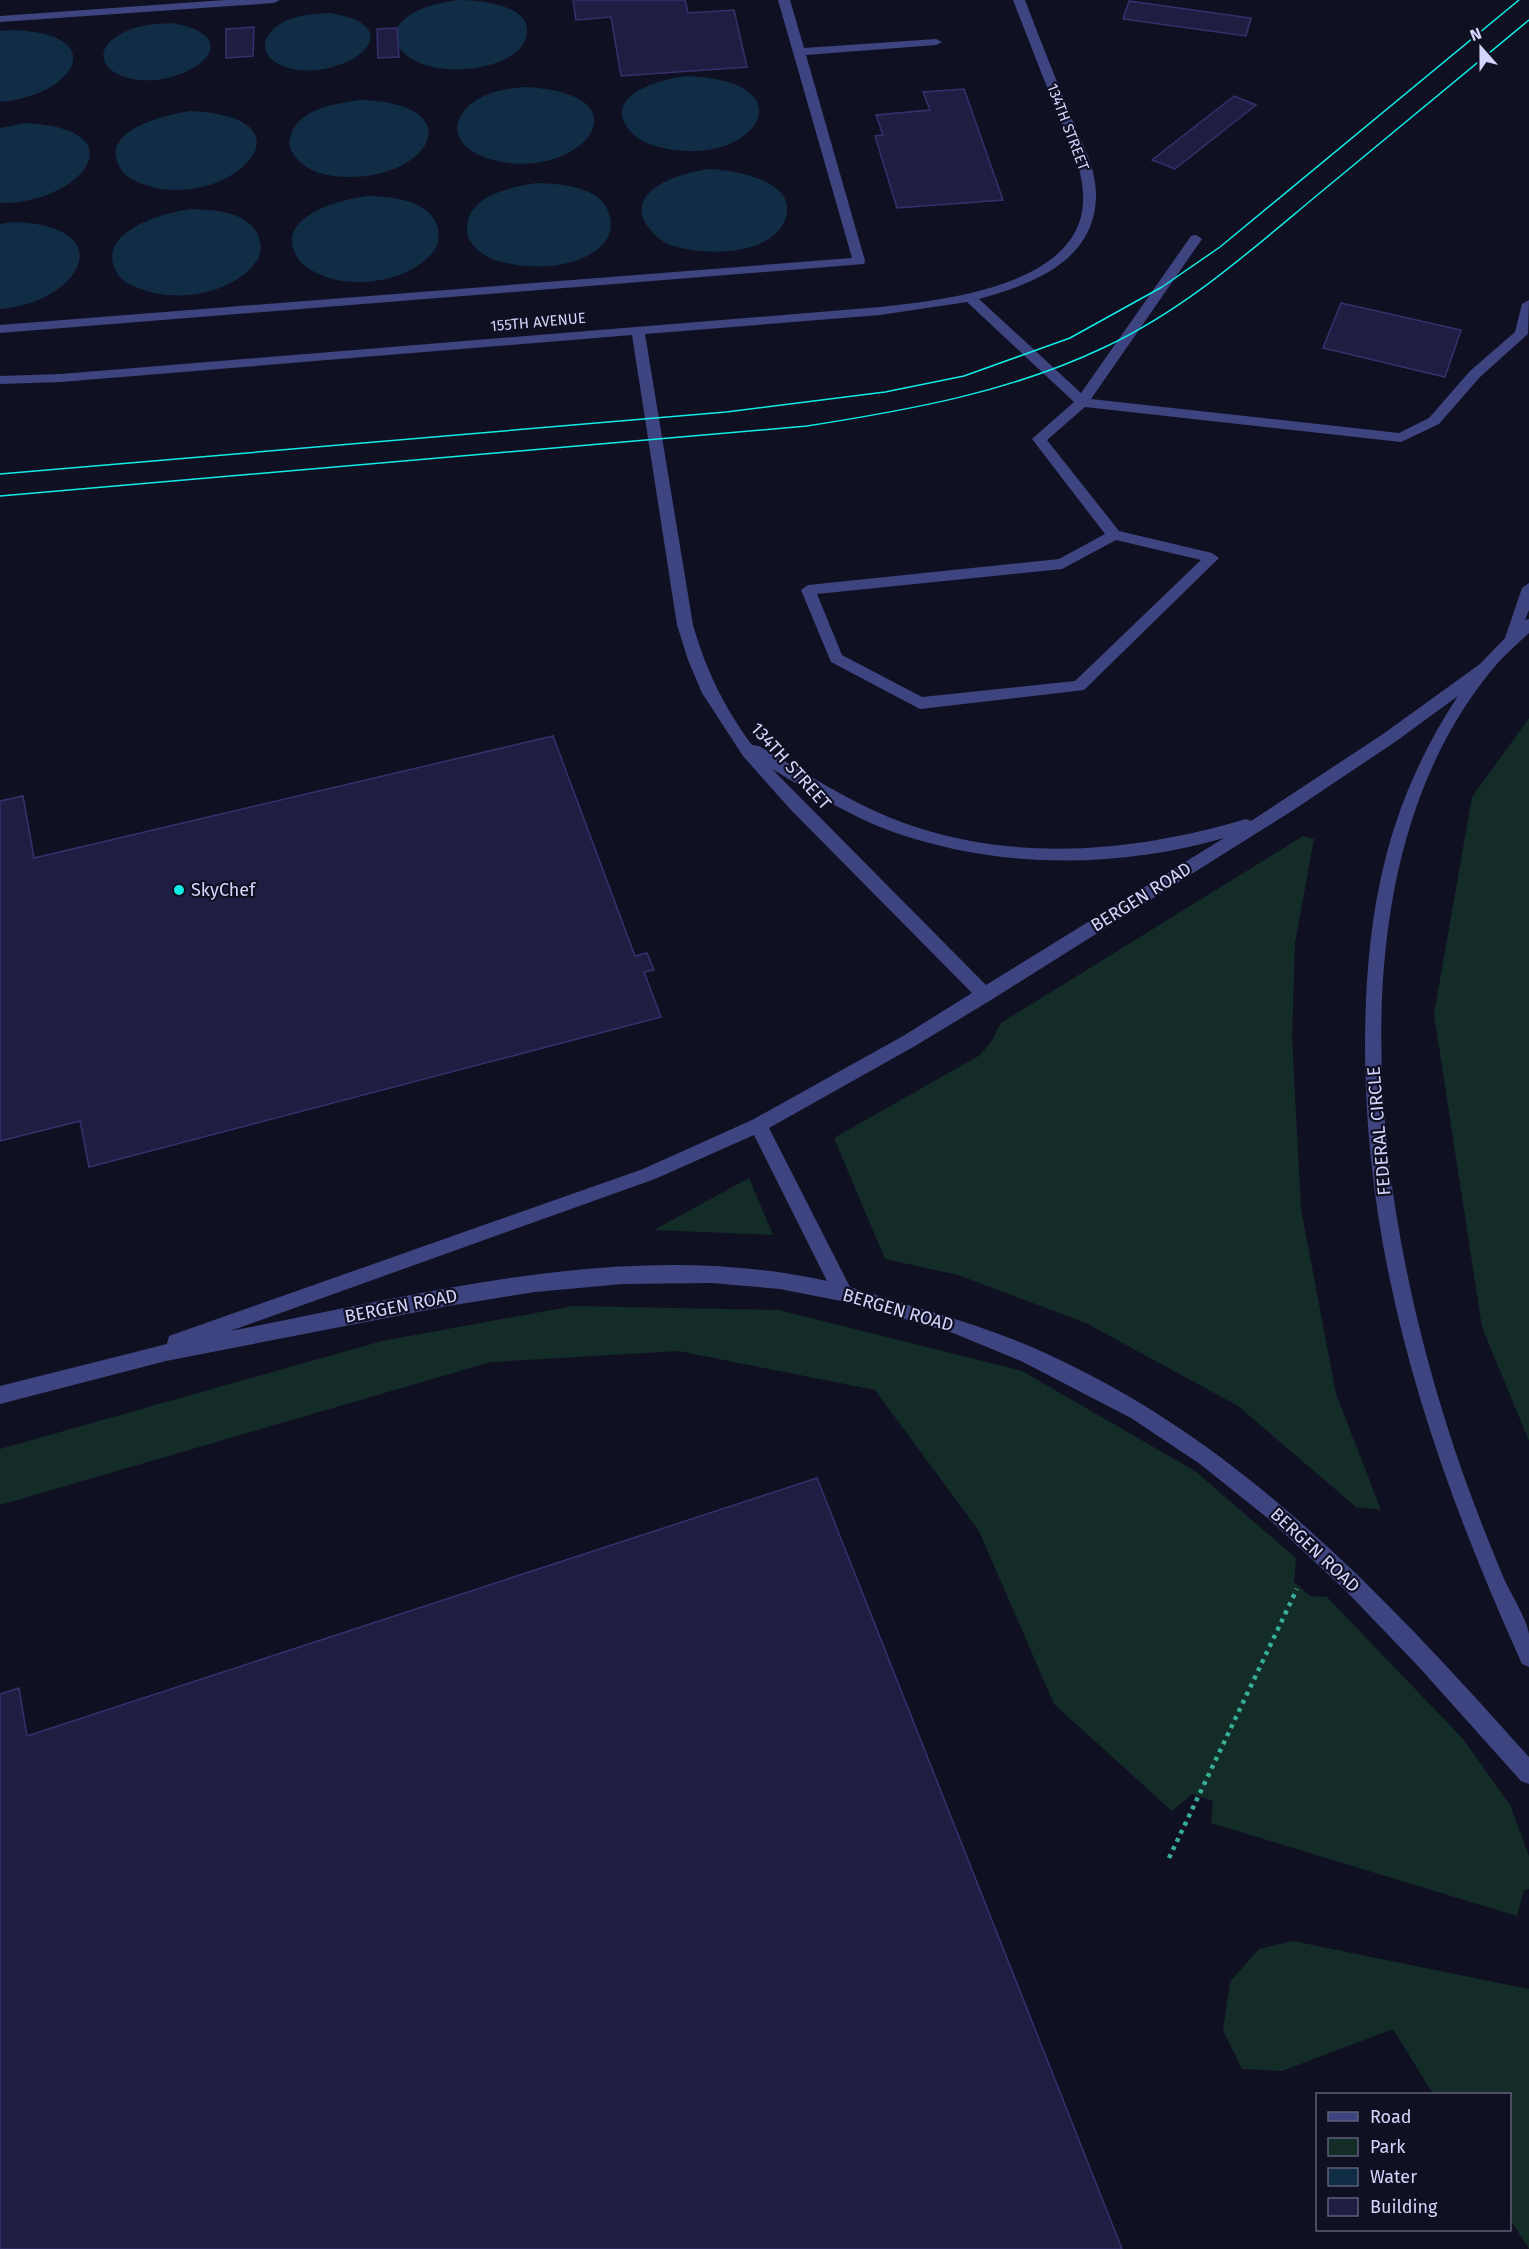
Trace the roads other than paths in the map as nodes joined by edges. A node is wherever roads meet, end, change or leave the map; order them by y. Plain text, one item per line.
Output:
1 (274, 0) edge
2 (784, 0) edge
3 (1019, 0) edge
4 (0, 19) edge
5 (936, 42) dead end
6 (799, 52) junction
7 (1196, 239) dead end
8 (1066, 253) joint
9 (971, 299) junction
10 (1529, 304) edge
11 (0, 329) edge
12 (638, 331) junction
13 (61, 378) junction
14 (0, 380) edge
15 (0, 389) edge
16 (1082, 402) junction
17 (1114, 535) junction
18 (1529, 588) edge
19 (1529, 624) edge
20 (1510, 642) junction
21 (1485, 668) junction
22 (739, 741) junction
23 (1267, 819) junction
24 (985, 995) junction
25 (758, 1125) junction
26 (843, 1293) junction
27 (115, 1364) junction
28 (0, 1395) edge
29 (1529, 1657) edge
30 (1529, 1773) edge

1 - 4 street
2 - 6 street
3 - 8 street, 134TH STREET
5 - 6 street
6 - 11 street
7 - 16 street
8 - 9 street, 155TH AVENUE
9 - 12 street, 155TH AVENUE
9 - 16 street
10 - 16 street
12 - 13 street, 155TH AVENUE
12 - 22 street, 134TH STREET
13 - 14 street, 155TH AVENUE
13 - 15 street
16 - 17 street
17 - 17 street
18 - 20 street
19 - 20 street, FEDERAL CIRCLE
20 - 21 street, FEDERAL CIRCLE
21 - 23 street, BERGEN ROAD
21 - 29 street, FEDERAL CIRCLE
22 - 23 street
22 - 24 street, 134TH STREET
23 - 24 street, BERGEN ROAD
24 - 25 street, BERGEN ROAD
25 - 26 street
25 - 27 street, BERGEN ROAD
26 - 27 street, BERGEN ROAD
26 - 30 street, BERGEN ROAD
27 - 28 street, BERGEN ROAD

